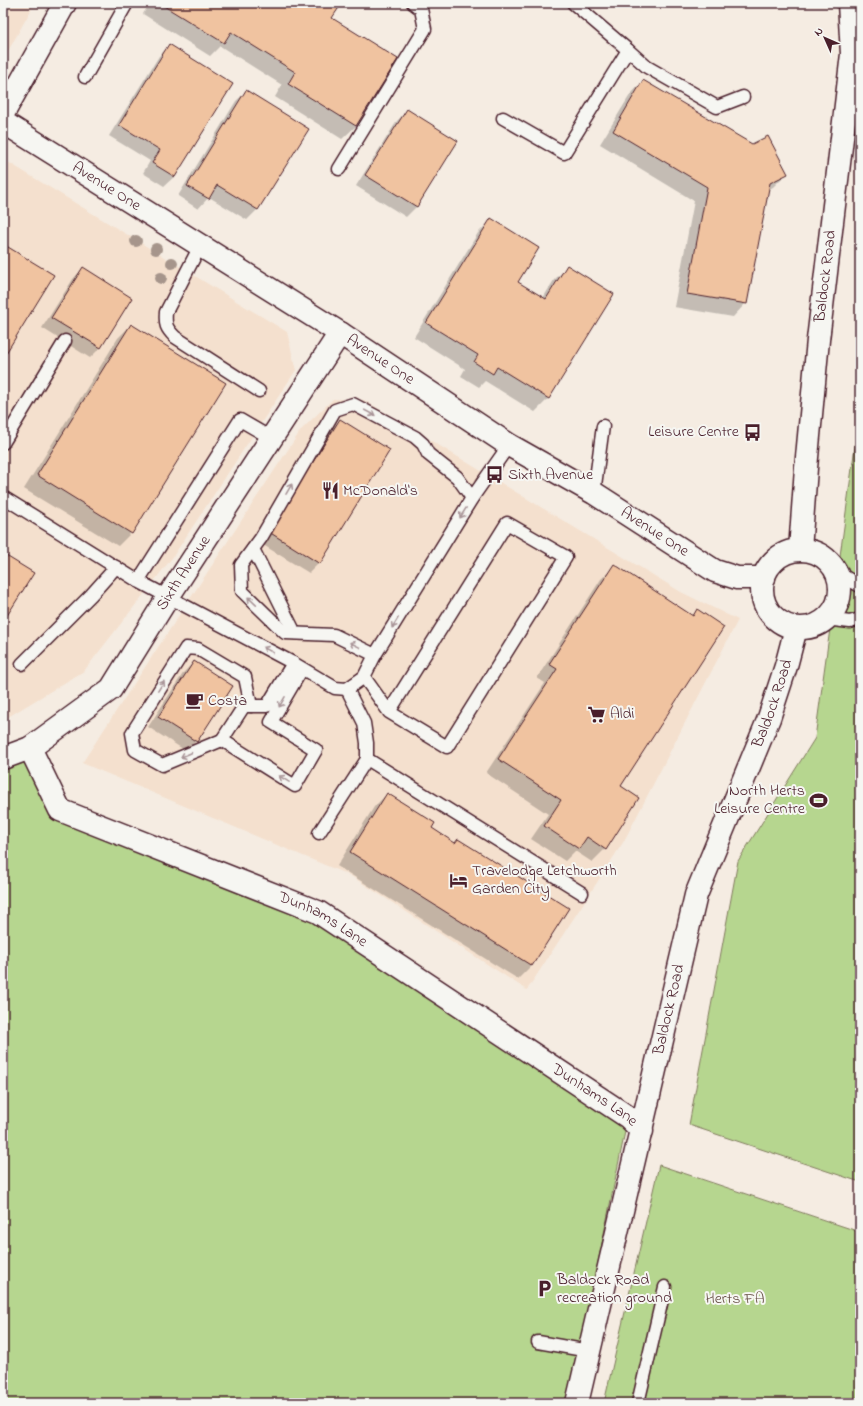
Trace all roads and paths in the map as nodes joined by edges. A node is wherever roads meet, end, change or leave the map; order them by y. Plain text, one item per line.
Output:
1 (65, 3) edge
2 (127, 3) edge
3 (412, 3) edge
4 (573, 3) edge
5 (849, 3) edge
6 (628, 50) junction
7 (85, 77) dead end
8 (743, 97) dead end
9 (3, 114) edge
10 (503, 118) dead end
11 (3, 122) edge
12 (339, 169) dead end
13 (200, 246) junction
14 (340, 333) junction
15 (65, 341) dead end
16 (259, 391) dead end
17 (603, 426) dead end
18 (272, 438) junction
19 (3, 443) edge
20 (509, 445) junction
21 (594, 493) junction
22 (3, 497) edge
23 (472, 498) junction
24 (253, 549) junction
25 (800, 550) junction
26 (116, 568) junction
27 (835, 571) junction
28 (764, 578) junction
29 (138, 581) junction
30 (860, 586) edge
31 (168, 597) junction
32 (826, 619) junction
33 (860, 619) edge
34 (796, 628) junction
35 (295, 633) junction
36 (375, 655) junction
37 (22, 664) dead end
38 (297, 666) junction
39 (364, 677) junction
40 (347, 689) junction
41 (251, 706) junction
42 (390, 712) junction
43 (222, 740) junction
44 (30, 748) junction
45 (3, 758) edge
46 (367, 759) junction
47 (319, 833) dead end
48 (582, 893) dead end
49 (642, 1131) junction
50 (665, 1287) dead end
51 (538, 1342) dead end
52 (589, 1351) junction
53 (577, 1403) edge
54 (638, 1403) edge

1 - 9 street
2 - 7 lane
3 - 12 lane
4 - 6 lane
5 - 25 street, Baldock Road
6 - 8 lane
6 - 10 lane
11 - 13 street, Avenue One
13 - 14 street, Avenue One
13 - 16 lane
14 - 18 street, Sixth Avenue
14 - 20 street, Avenue One
15 - 19 lane
17 - 21 lane
18 - 29 lane
18 - 31 street, Sixth Avenue
20 - 21 street, Avenue One
20 - 23 lane
21 - 28 street, Avenue One
22 - 26 lane
24 -> 23 lane
23 -> 36 lane
24 - 35 lane
35 -> 24 lane
25 - 27 street
25 - 28 street
26 - 29 lane
26 - 37 lane
27 - 30 lane
27 - 32 street
28 - 34 street
29 - 31 lane
38 -> 31 lane
31 - 44 street, Sixth Avenue
32 - 33 lane
32 - 34 street
34 - 49 street, Baldock Road
36 -> 35 lane
36 - 39 lane
38 - 40 lane
38 - 41 lane
38 -> 43 lane
39 - 40 lane
39 - 42 lane
40 - 46 lane
41 - 43 lane
43 -> 41 lane
42 - 42 lane
44 - 45 street
44 - 49 street, Dunhams Lane
46 - 47 lane
46 - 48 lane
49 - 52 street, Baldock Road
50 - 54 lane
51 - 52 lane
52 - 53 street, Baldock Road

